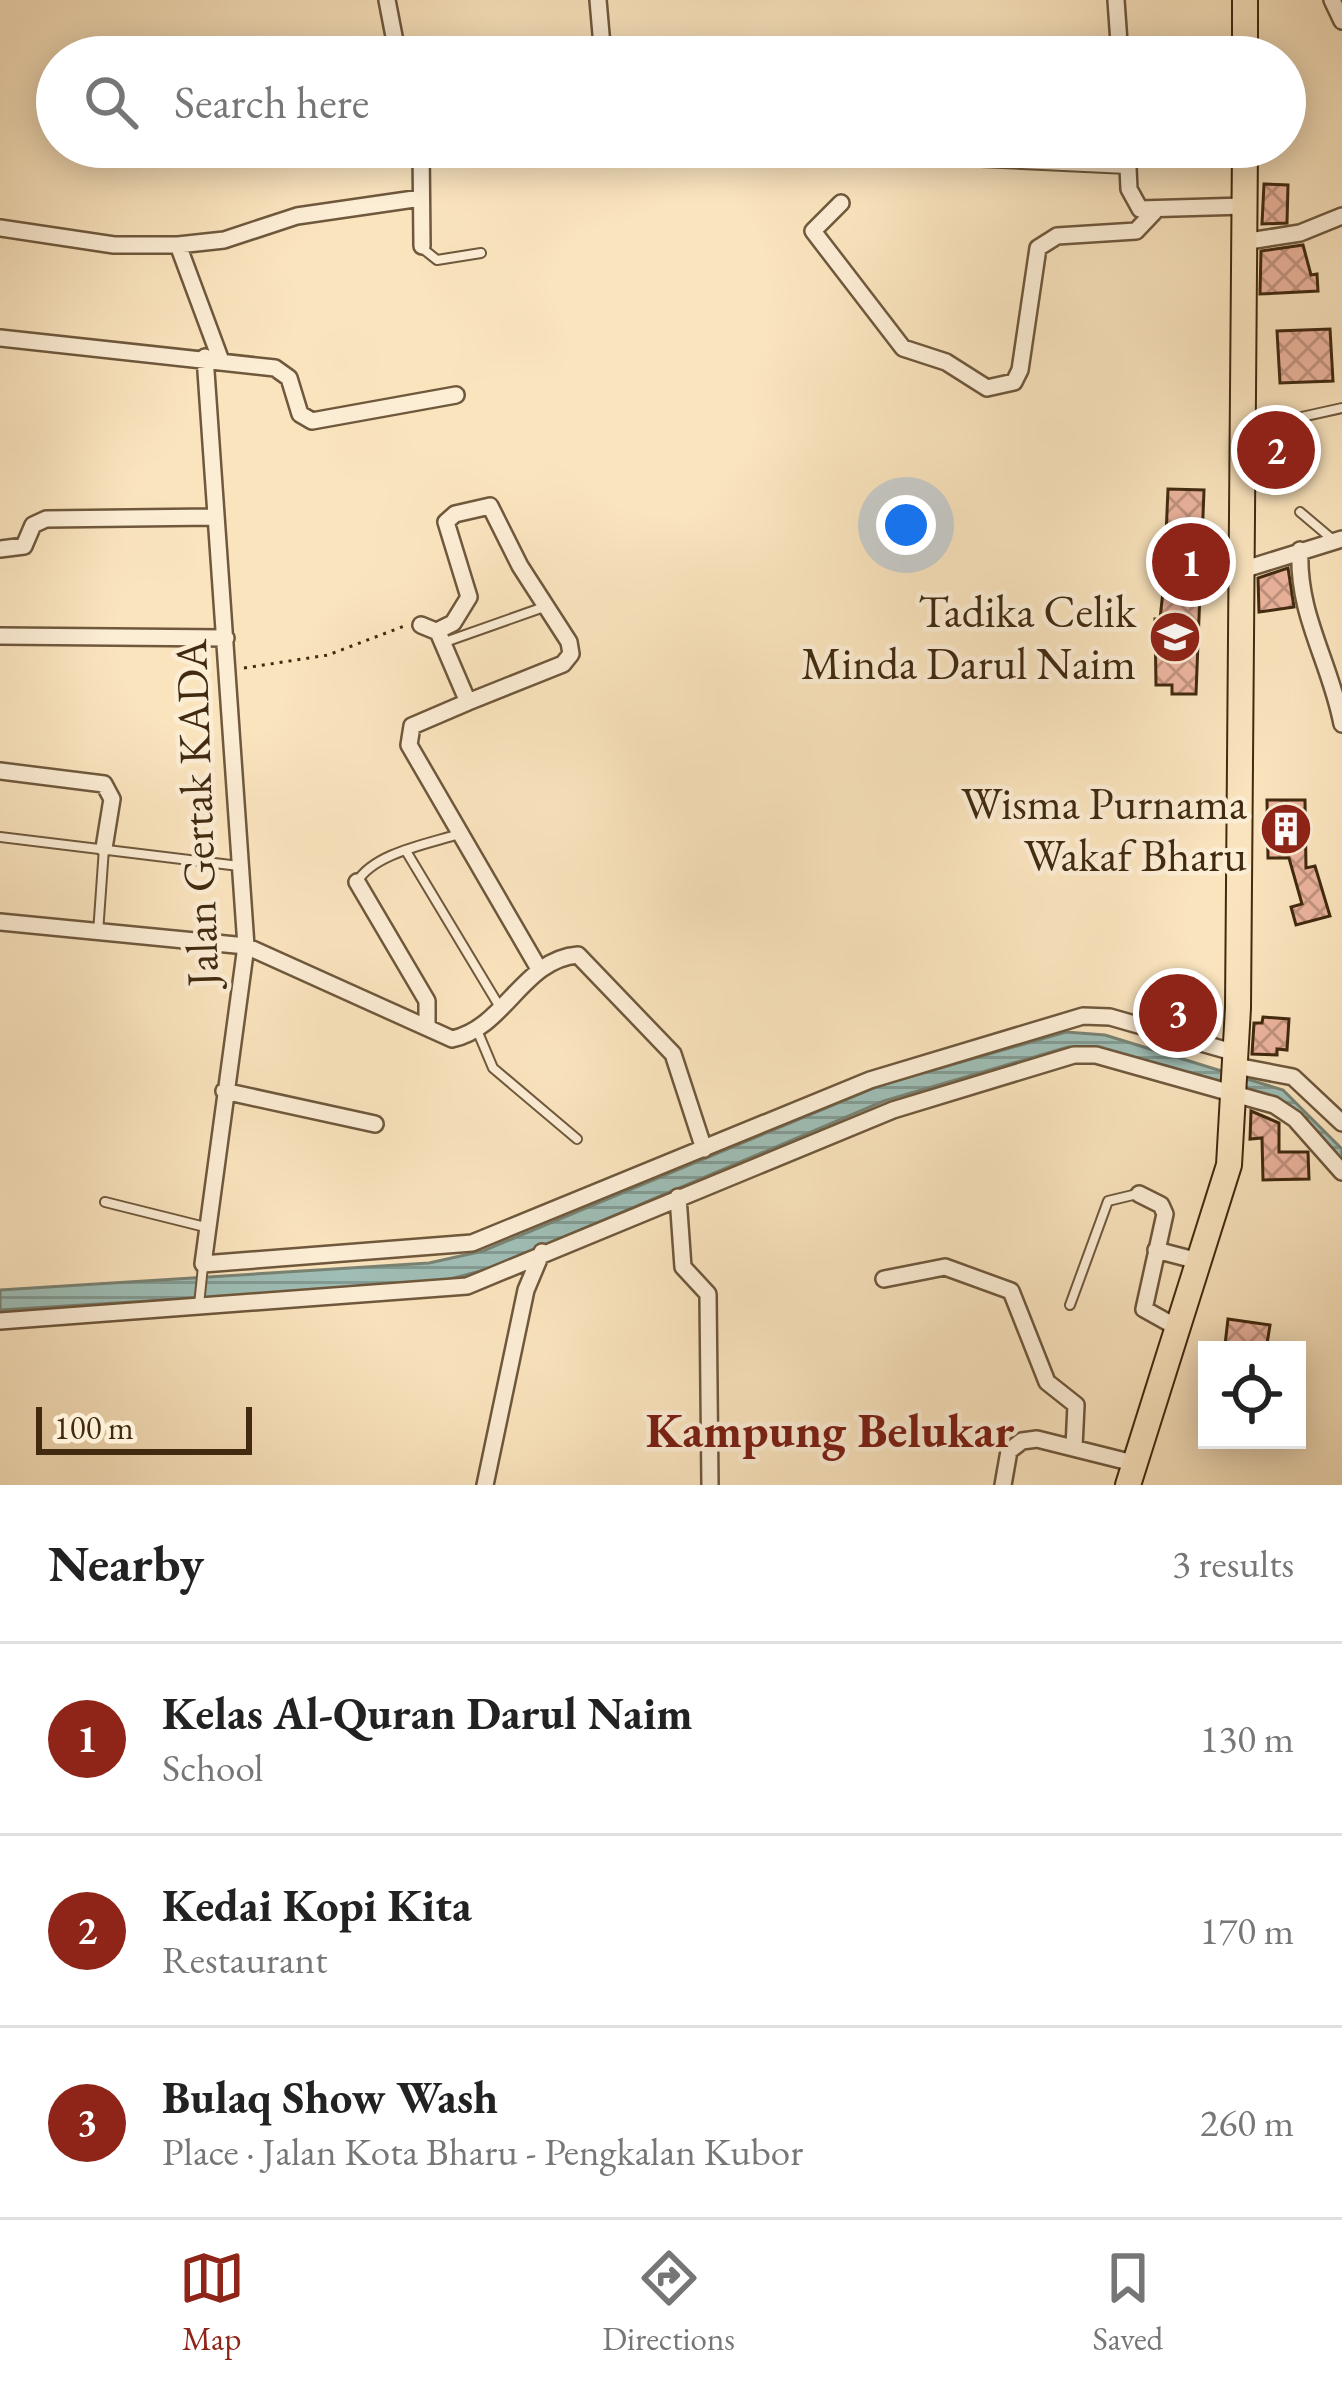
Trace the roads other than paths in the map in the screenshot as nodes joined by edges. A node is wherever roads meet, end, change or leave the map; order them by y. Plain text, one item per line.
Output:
1 (387, 0) edge
2 (598, 0) edge
3 (1117, 0) edge
4 (1245, 0) edge
5 (1332, 0) edge
6 (1342, 22) edge
7 (394, 36) edge
8 (601, 36) edge
9 (1119, 36) edge
10 (1245, 36) edge
11 (421, 168) edge
12 (1089, 168) edge
13 (1245, 168) edge
14 (1128, 170) joint
15 (422, 198) junction
16 (841, 203) dead end
17 (1245, 206) junction
18 (1154, 212) junction
19 (1342, 216) edge
20 (0, 228) edge
21 (1243, 242) junction
22 (178, 244) junction
23 (422, 247) joint
24 (481, 253) dead end
25 (0, 338) edge
26 (212, 357) junction
27 (456, 395) dead end
28 (1342, 408) edge
29 (1243, 417) junction
30 (1300, 512) dead end
31 (213, 517) junction
32 (1337, 539) edge
33 (0, 549) edge
34 (1300, 550) junction
35 (1242, 570) junction
36 (545, 607) junction
37 (434, 633) junction
38 (0, 636) edge
39 (226, 638) junction
40 (468, 702) junction
41 (1342, 724) edge
42 (0, 771) edge
43 (460, 834) junction
44 (0, 837) edge
45 (104, 848) junction
46 (406, 850) junction
47 (239, 866) junction
48 (357, 882) joint
49 (0, 922) edge
50 (98, 934) junction
51 (246, 946) junction
52 (539, 969) junction
53 (502, 1010) junction
54 (427, 1027) junction
55 (477, 1030) junction
56 (1236, 1070) junction
57 (224, 1091) junction
58 (1342, 1123) edge
59 (375, 1124) dead end
60 (577, 1139) dead end
61 (704, 1149) junction
62 (1342, 1172) edge
63 (1139, 1194) joint
64 (678, 1197) junction
65 (105, 1202) dead end
66 (207, 1228) junction
67 (1156, 1250) junction
68 (542, 1252) junction
69 (1202, 1262) junction
70 (203, 1264) junction
71 (884, 1279) dead end
72 (200, 1304) junction
73 (1070, 1305) dead end
74 (0, 1321) edge
75 (1178, 1328) junction
76 (1075, 1447) junction
77 (1131, 1474) edge
78 (484, 1485) edge
79 (710, 1485) edge
80 (1004, 1485) edge

1 - 7 street
2 - 8 street
3 - 9 street
4 - 10 main road
5 - 6 street
11 - 15 street
12 - 14 lane
13 - 17 main road
14 - 18 street
15 - 22 street
15 - 23 street
16 - 18 street
17 - 18 street
17 - 21 main road
19 - 21 street
20 - 22 street
21 - 29 main road
22 - 26 street, Jalan Gertak KADA
23 - 24 lane
25 - 26 street
26 - 27 street
26 - 31 street, Jalan Gertak KADA
28 - 29 lane
29 - 35 main road
30 - 32 lane
31 - 33 street
31 - 39 street, Jalan Gertak KADA
32 - 34 street
34 - 35 street
34 - 41 street
35 - 56 main road
36 - 37 lane
36 - 37 street
36 - 40 street
37 - 40 street
38 - 39 street
39 - 47 street, Jalan Gertak KADA
40 - 43 street
42 - 45 street
43 - 46 lane
43 - 52 street
44 - 45 lane
45 - 47 lane
45 - 50 lane
46 - 48 lane
46 - 53 lane
47 - 51 street, Jalan Gertak KADA
48 - 54 street
49 - 50 street
50 - 51 street
51 - 54 street
51 - 57 street, Jalan Gertak KADA
52 - 53 street
52 - 61 street
53 - 55 street
54 - 55 street
55 - 60 lane
56 - 58 street
56 - 61 street
56 - 62 street
56 - 64 street
56 - 69 main road
57 - 59 street
57 - 66 street, Jalan Gertak KADA
61 - 70 street
63 - 67 street
63 - 73 lane
64 - 68 street
64 - 79 street
65 - 66 lane
66 - 70 street, Jalan Gertak KADA
67 - 69 street
67 - 75 street
68 - 72 street
68 - 78 street
69 - 75 main road
70 - 72 lane
71 - 76 street
72 - 74 street
75 - 77 main road
76 - 77 street
76 - 80 street

